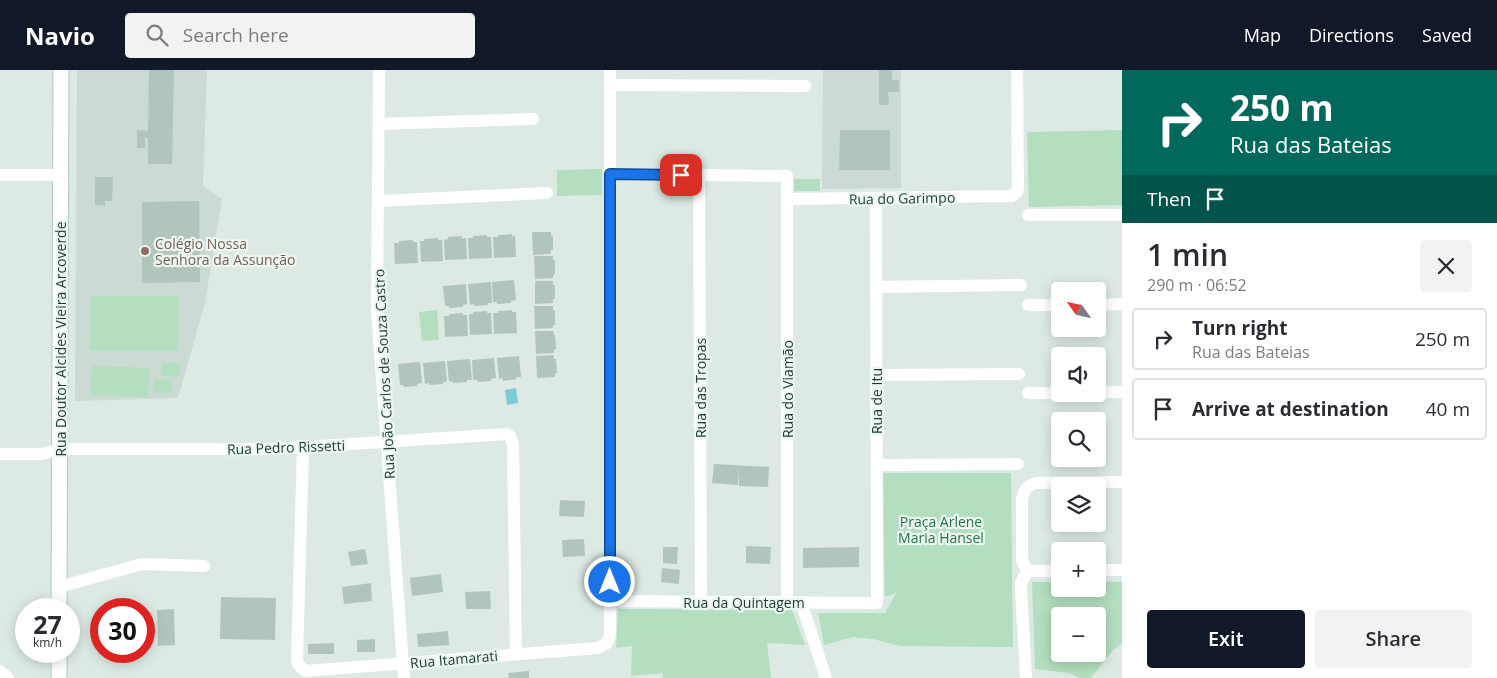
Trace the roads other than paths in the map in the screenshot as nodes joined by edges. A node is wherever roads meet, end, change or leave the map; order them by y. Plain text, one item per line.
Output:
1 (61, 70) edge
2 (379, 70) edge
3 (610, 70) edge
4 (1017, 70) edge
5 (610, 85) junction
6 (805, 86) dead end
7 (533, 119) dead end
8 (379, 124) junction
9 (610, 174) junction
10 (0, 175) edge
11 (699, 175) junction
12 (61, 176) junction
13 (547, 193) dead end
14 (876, 198) junction
15 (788, 199) junction
16 (378, 201) junction
17 (1028, 215) dead end
18 (1122, 215) edge
19 (1021, 285) dead end
20 (876, 287) junction
21 (1106, 304) edge
22 (1122, 304) edge
23 (1028, 305) dead end
24 (1051, 305) edge
25 (1019, 374) dead end
26 (876, 375) junction
27 (1106, 392) edge
28 (1122, 392) edge
29 (1028, 393) dead end
30 (1051, 393) edge
31 (387, 442) junction
32 (303, 448) junction
33 (60, 449) junction
34 (0, 454) edge
35 (1018, 464) dead end
36 (877, 465) junction
37 (1122, 482) edge
38 (204, 566) dead end
39 (1106, 570) edge
40 (1122, 570) edge
41 (1027, 571) junction
42 (1051, 571) edge
43 (59, 587) junction
44 (59, 598) edge
45 (610, 602) junction
46 (700, 602) junction
47 (787, 602) junction
48 (801, 602) junction
49 (877, 603) joint
50 (516, 654) junction
51 (59, 663) edge
52 (403, 664) junction
53 (0, 671) edge
54 (8, 678) edge
55 (59, 678) edge
56 (404, 678) edge
57 (826, 678) edge
58 (1026, 678) edge

1 - 12 street, Rua Doutor Alcides Vieira Arcoverde
2 - 8 street, Rua João Carlos de Souza Castro
3 - 5 street
4 - 14 street, Rua do Garimpo
5 - 6 street
5 - 9 street
7 - 8 street
8 - 16 street, Rua João Carlos de Souza Castro
9 - 11 street
9 - 45 street
10 - 12 street
11 - 15 street, Rua do Viamão
11 - 46 street, Rua das Tropas
12 - 33 street, Rua Doutor Alcides Vieira Arcoverde
13 - 16 street
14 - 15 street, Rua do Garimpo
14 - 20 street, Rua de Itu
15 - 47 street, Rua do Viamão
16 - 31 street, Rua João Carlos de Souza Castro
17 - 18 street
19 - 20 street
20 - 26 street, Rua de Itu
21 - 22 street
23 - 24 street
25 - 26 street
26 - 36 street, Rua de Itu
27 - 28 street
29 - 30 street
31 - 32 street, Rua Pedro Rissetti
31 - 50 street, Rua Pedro Rissetti
31 - 52 street, Rua João Carlos de Souza Castro
32 - 33 street, Rua Pedro Rissetti
32 - 52 street, Rua Itamarati
33 - 34 street, Rua Pedro Rissetti
33 - 43 street, Rua Doutor Alcides Vieira Arcoverde
35 - 36 street
36 - 49 street, Rua de Itu
37 - 41 street
38 - 43 street
39 - 40 street
41 - 42 street
41 - 58 street
43 - 44 street, Rua Doutor Alcides Vieira Arcoverde
45 - 46 street, Rua da Quintagem
45 - 50 street, Rua Itamarati
46 - 47 street, Rua da Quintagem
47 - 48 street, Rua da Quintagem
48 - 49 street, Rua da Quintagem
48 - 57 street
50 - 52 street, Rua Itamarati
51 - 55 street
52 - 56 street, Rua João Carlos de Souza Castro
53 - 54 street

